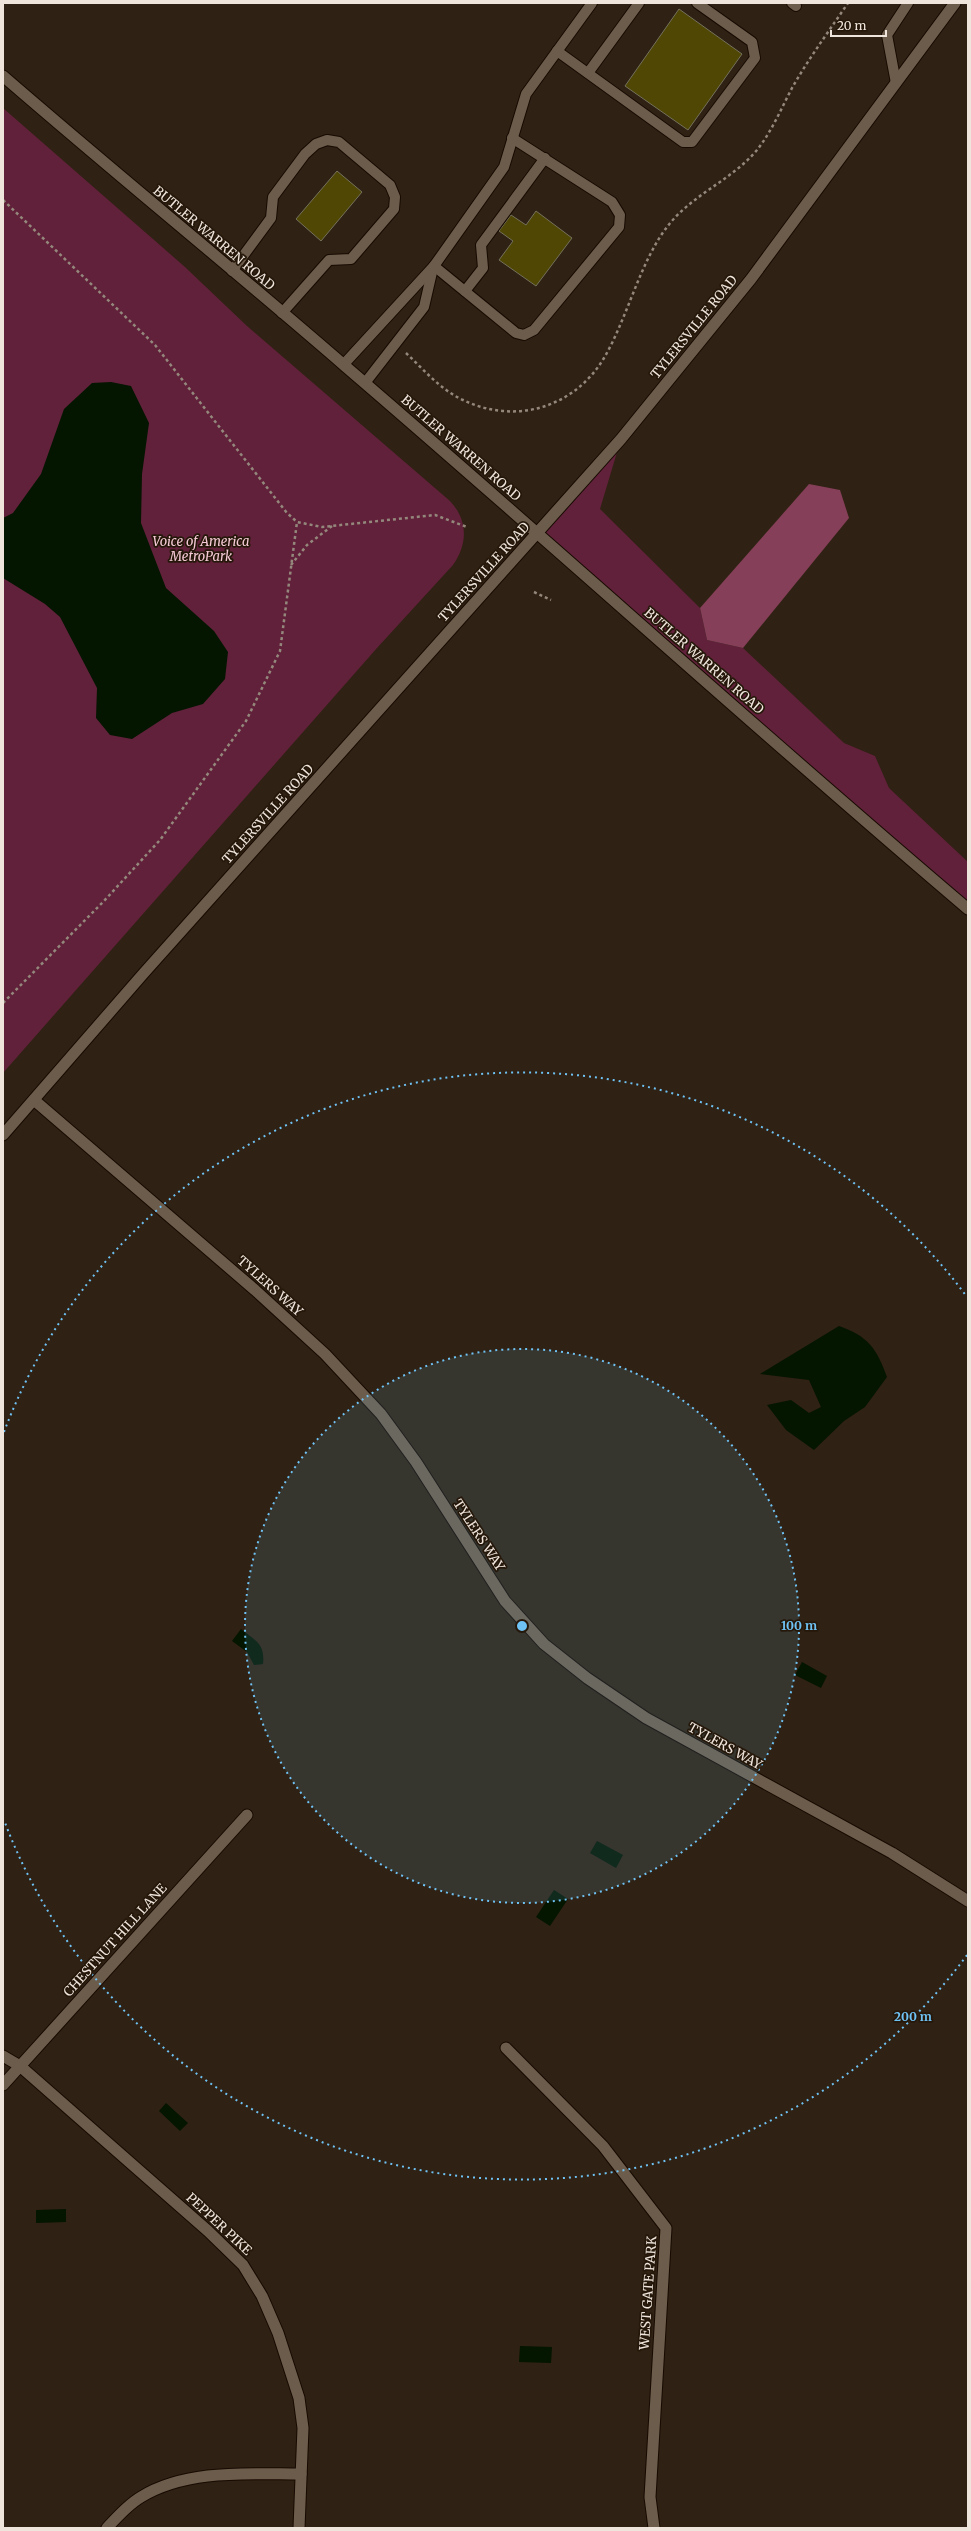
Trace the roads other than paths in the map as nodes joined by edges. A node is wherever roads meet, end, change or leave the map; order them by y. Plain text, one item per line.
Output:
1 (592, 3) edge
2 (639, 3) edge
3 (697, 3) edge
4 (908, 3) edge
5 (955, 3) edge
6 (557, 51) junction
7 (588, 74) junction
8 (3, 76) edge
9 (896, 83) junction
10 (512, 138) junction
11 (545, 158) junction
12 (434, 266) junction
13 (232, 272) junction
14 (464, 291) junction
15 (282, 313) junction
16 (344, 364) junction
17 (365, 383) junction
18 (537, 534) junction
19 (968, 909) edge
20 (34, 1100) junction
21 (3, 1135) edge
22 (247, 1815) dead end
23 (968, 1900) edge
24 (506, 2048) dead end
25 (3, 2056) edge
26 (20, 2066) junction
27 (3, 2085) edge
28 (300, 2474) junction
29 (107, 2528) edge
30 (299, 2528) edge
31 (654, 2528) edge

1 - 6 lane
2 - 7 lane
3 - 7 lane
4 - 9 lane
5 - 9 street, TYLERSVILLE ROAD
6 - 7 lane
6 - 10 lane
8 - 13 street, BUTLER WARREN ROAD
9 - 18 street, TYLERSVILLE ROAD
10 - 11 lane
10 - 12 lane
11 - 14 lane
11 - 14 lane
12 - 14 lane
12 - 16 lane
12 - 17 lane
13 - 15 street, BUTLER WARREN ROAD
13 - 15 lane
15 - 16 street, BUTLER WARREN ROAD
16 - 17 street, BUTLER WARREN ROAD
17 - 18 street, BUTLER WARREN ROAD
18 - 19 street, BUTLER WARREN ROAD
18 - 20 street, TYLERSVILLE ROAD
20 - 21 street, TYLERSVILLE ROAD
20 - 23 street, TYLERS WAY
22 - 26 street, CHESTNUT HILL LANE
24 - 31 street, WEST GATE PARK
25 - 26 street, PEPPER PIKE
26 - 27 street, CHESTNUT HILL LANE
26 - 28 street, PEPPER PIKE
28 - 29 street
28 - 30 street, PEPPER PIKE

